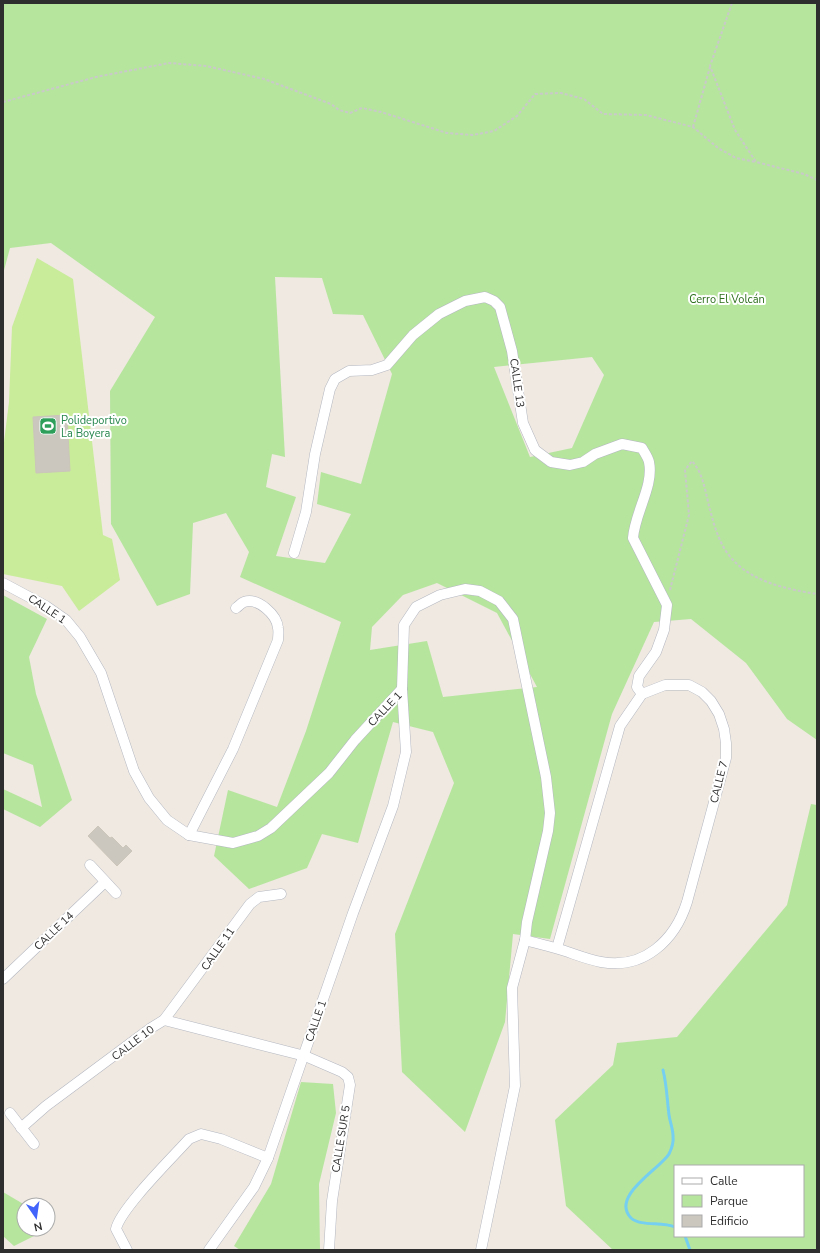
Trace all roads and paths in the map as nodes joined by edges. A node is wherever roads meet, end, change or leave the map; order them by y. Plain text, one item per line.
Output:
1 (732, 3) edge
2 (710, 66) junction
3 (3, 102) edge
4 (693, 127) junction
5 (756, 162) junction
6 (817, 180) edge
7 (294, 552) dead end
8 (3, 583) edge
9 (817, 594) edge
10 (667, 606) junction
11 (236, 608) dead end
12 (402, 689) junction
13 (642, 694) junction
14 (188, 835) junction
15 (90, 865) dead end
16 (105, 882) junction
17 (116, 893) dead end
18 (281, 894) dead end
19 (525, 940) junction
20 (557, 948) junction
21 (3, 979) edge
22 (164, 1020) junction
23 (305, 1056) junction
24 (10, 1113) dead end
25 (21, 1128) junction
26 (34, 1144) dead end
27 (268, 1158) junction
28 (127, 1250) edge
29 (209, 1250) edge
30 (329, 1250) edge
31 (481, 1250) edge

1 - 2 path
2 - 4 path
2 - 5 path
3 - 4 path
4 - 5 path
5 - 6 path
7 - 10 street, CALLE 13
8 - 14 street, CALLE 1
9 - 10 path
10 - 13 street
11 - 14 street
12 - 14 street, CALLE 1
12 - 19 street
12 - 23 street, CALLE 1
13 - 20 street
13 - 20 street, CALLE 7
15 - 16 street
16 - 17 street
16 - 21 street, CALLE 14
18 - 22 street, CALLE 11
19 - 20 street, CALLE 7
19 - 31 street
22 - 23 street, CALLE 10
22 - 25 street, CALLE 10
23 - 27 street, CALLE 1
23 - 30 street, CALLE SUR 5
24 - 25 street
25 - 26 street
27 - 28 street
27 - 29 street, CALLE 1

